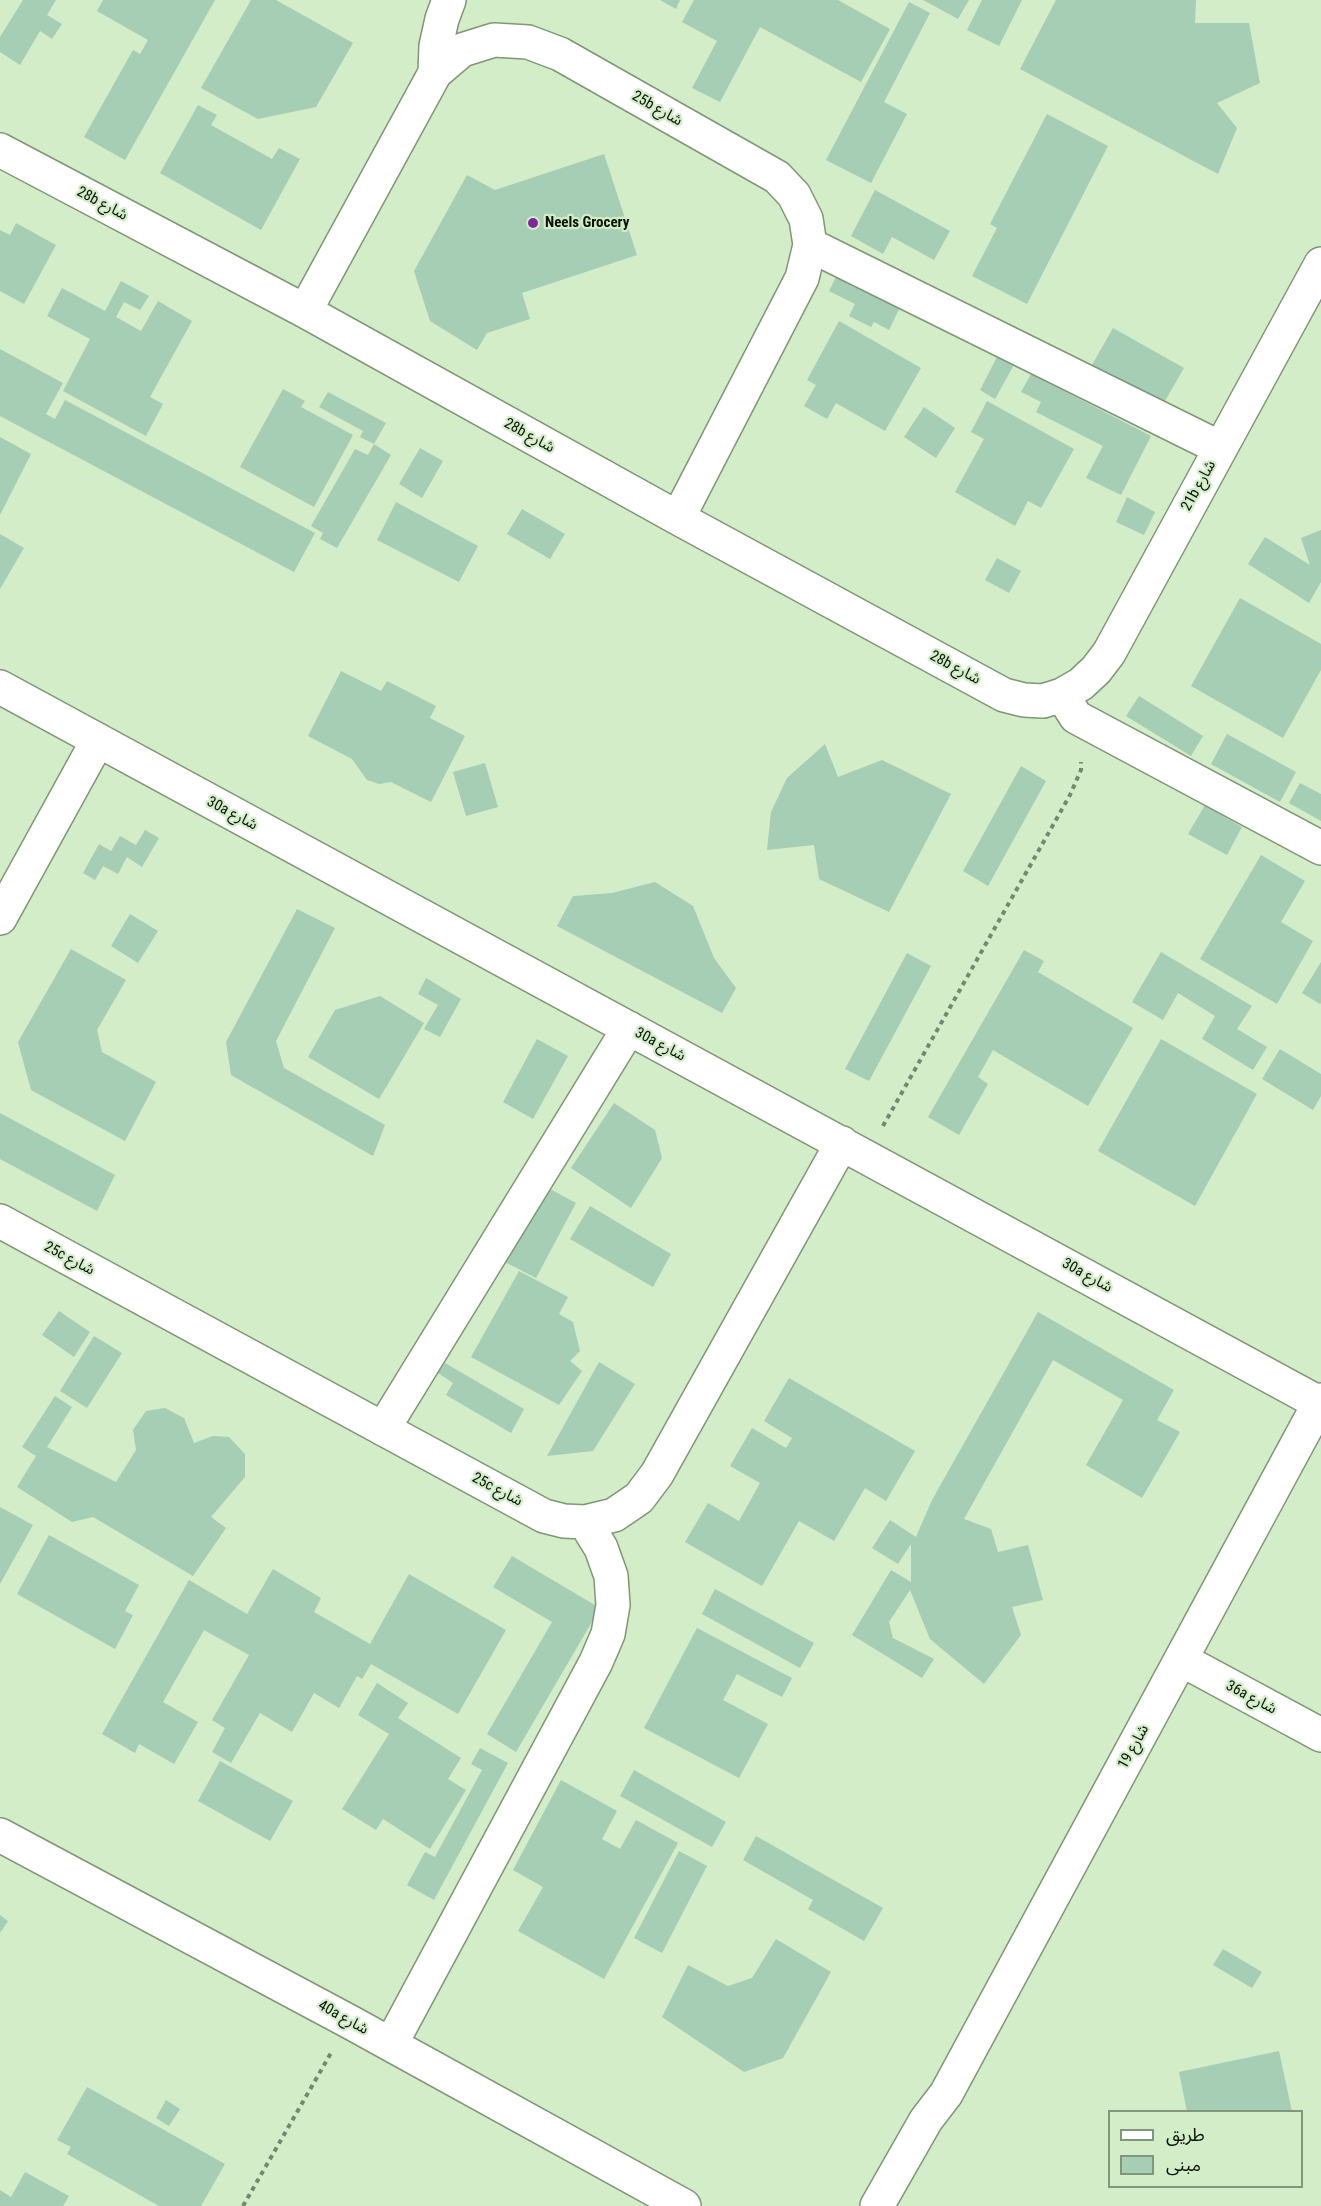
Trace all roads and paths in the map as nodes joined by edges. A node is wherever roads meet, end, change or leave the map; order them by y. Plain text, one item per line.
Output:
1 (449, 0) edge
2 (435, 73) junction
3 (0, 150) edge
4 (810, 245) junction
5 (1321, 264) edge
6 (306, 311) junction
7 (1220, 448) junction
8 (678, 518) junction
9 (0, 687) edge
10 (1069, 706) junction
11 (98, 741) junction
12 (1321, 848) edge
13 (0, 918) edge
14 (629, 1028) junction
15 (854, 1150) junction
16 (0, 1221) edge
17 (1320, 1401) edge
18 (383, 1429) junction
19 (585, 1522) junction
20 (1182, 1660) junction
21 (1321, 1735) edge
22 (0, 1835) edge
23 (350, 2022) junction
24 (391, 2044) junction
25 (946, 2094) junction
26 (243, 2206) edge
27 (684, 2206) edge
28 (876, 2206) edge
29 (901, 2206) edge

1 - 2 street
2 - 4 street, 25b شارع
2 - 6 street, 25b شارع
3 - 6 street, 28b شارع
4 - 7 street
4 - 8 street, 25b شارع
5 - 7 street, 21b شارع
6 - 8 street, 28b شارع
7 - 10 street, 21b شارع
8 - 10 street, 28b شارع
9 - 11 street, 30a شارع
10 - 12 street
10 - 15 path
11 - 13 street
11 - 14 street, 30a شارع
14 - 15 street, 30a شارع
14 - 18 street
15 - 17 street, 30a شارع
15 - 19 street, 25c شارع
16 - 18 street, 25c شارع
17 - 20 street, شارع 19
18 - 19 street, 25c شارع
19 - 24 street
20 - 21 street, 36a شارع
20 - 25 street, شارع 19
22 - 23 street, 40a شارع
23 - 24 street, 40a شارع
23 - 26 path
24 - 27 street, 40a شارع
25 - 28 street, شارع 19
25 - 29 street, شارع 19

